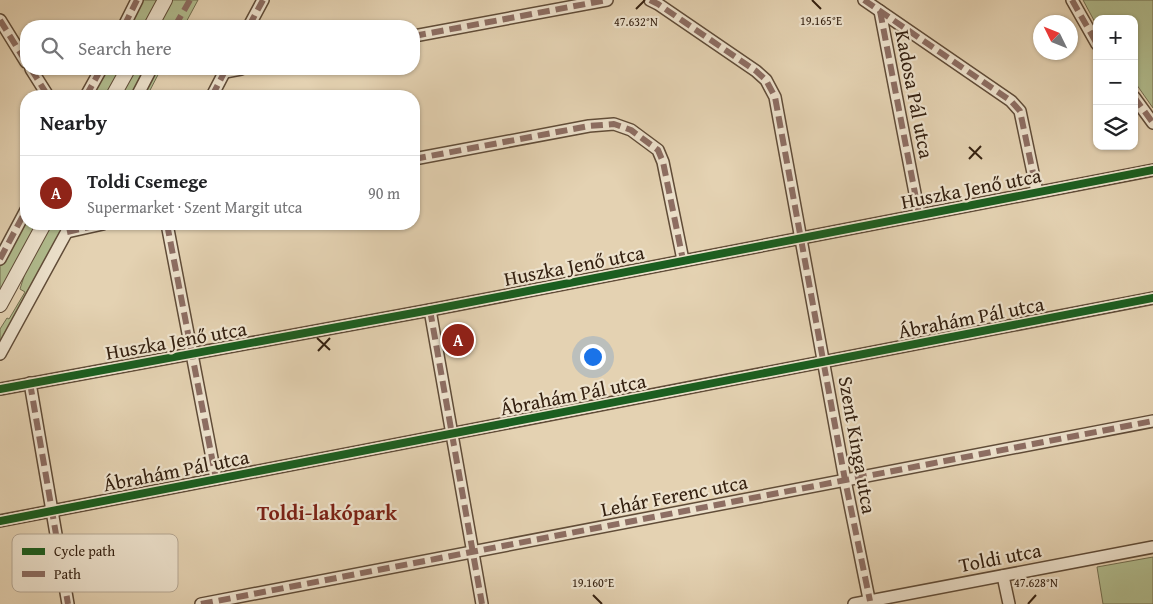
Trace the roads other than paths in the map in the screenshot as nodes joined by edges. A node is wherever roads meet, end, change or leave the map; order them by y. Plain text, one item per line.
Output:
1 (138, 0) edge
2 (165, 0) edge
3 (264, 0) edge
4 (607, 0) edge
5 (650, 0) edge
6 (864, 0) edge
7 (1072, 0) edge
8 (880, 11) junction
9 (0, 20) edge
10 (127, 20) edge
11 (154, 20) edge
12 (252, 20) edge
13 (420, 35) edge
14 (1093, 37) edge
15 (20, 52) edge
16 (35, 75) edge
17 (98, 75) edge
18 (125, 75) edge
19 (148, 75) edge
20 (223, 75) edge
21 (44, 90) edge
22 (89, 90) edge
23 (116, 90) edge
24 (140, 90) edge
25 (215, 90) edge
26 (1138, 102) edge
27 (1153, 123) edge
28 (420, 158) edge
29 (1153, 170) edge
30 (1037, 192) junction
31 (919, 214) junction
32 (20, 221) edge
33 (41, 230) edge
34 (68, 230) edge
35 (168, 230) edge
36 (801, 237) junction
37 (0, 259) edge
38 (683, 260) junction
39 (1153, 298) edge
40 (0, 306) edge
41 (430, 310) junction
42 (0, 354) edge
43 (192, 354) junction
44 (824, 362) junction
45 (30, 383) junction
46 (0, 389) edge
47 (1153, 422) edge
48 (451, 434) junction
49 (216, 479) junction
50 (845, 480) junction
51 (51, 511) junction
52 (0, 521) edge
53 (55, 534) edge
54 (1153, 548) edge
55 (473, 553) junction
56 (1003, 576) junction
57 (870, 602) edge
58 (201, 604) edge
59 (482, 604) edge
60 (854, 604) edge
61 (1008, 604) edge

1 - 10 street
2 - 11 street
3 - 12 street
4 - 13 street
5 - 36 street, Szent Kinga utca
6 - 8 street
7 - 14 street
8 - 30 street
8 - 31 street, Kadosa Pál utca
9 - 15 street
16 - 21 street
17 - 22 street
18 - 23 street
19 - 24 street
20 - 25 street
26 - 27 street
28 - 38 street
29 - 30 street, Huszka Jenő utca
30 - 31 street, Huszka Jenő utca
31 - 36 street, Huszka Jenő utca
32 - 37 street
33 - 40 street
34 - 42 street
35 - 43 street
36 - 38 street, Huszka Jenő utca
36 - 44 street, Szent Kinga utca
38 - 41 street, Huszka Jenő utca
39 - 44 street, Ábrahám Pál utca
41 - 43 street, Huszka Jenő utca
41 - 48 street
43 - 45 street, Huszka Jenő utca
43 - 49 street
44 - 48 street, Ábrahám Pál utca
44 - 50 street, Szent Kinga utca
45 - 46 street, Huszka Jenő utca
45 - 51 street
47 - 50 street, Lehár Ferenc utca
48 - 49 street, Ábrahám Pál utca
48 - 55 street
49 - 51 street, Ábrahám Pál utca
50 - 55 street, Lehár Ferenc utca
50 - 57 street, Szent Kinga utca
51 - 52 street, Ábrahám Pál utca
51 - 53 street
54 - 56 street, Toldi utca
55 - 58 street, Lehár Ferenc utca
55 - 59 street
56 - 57 street, Toldi utca
56 - 61 street
57 - 60 street, Toldi utca

